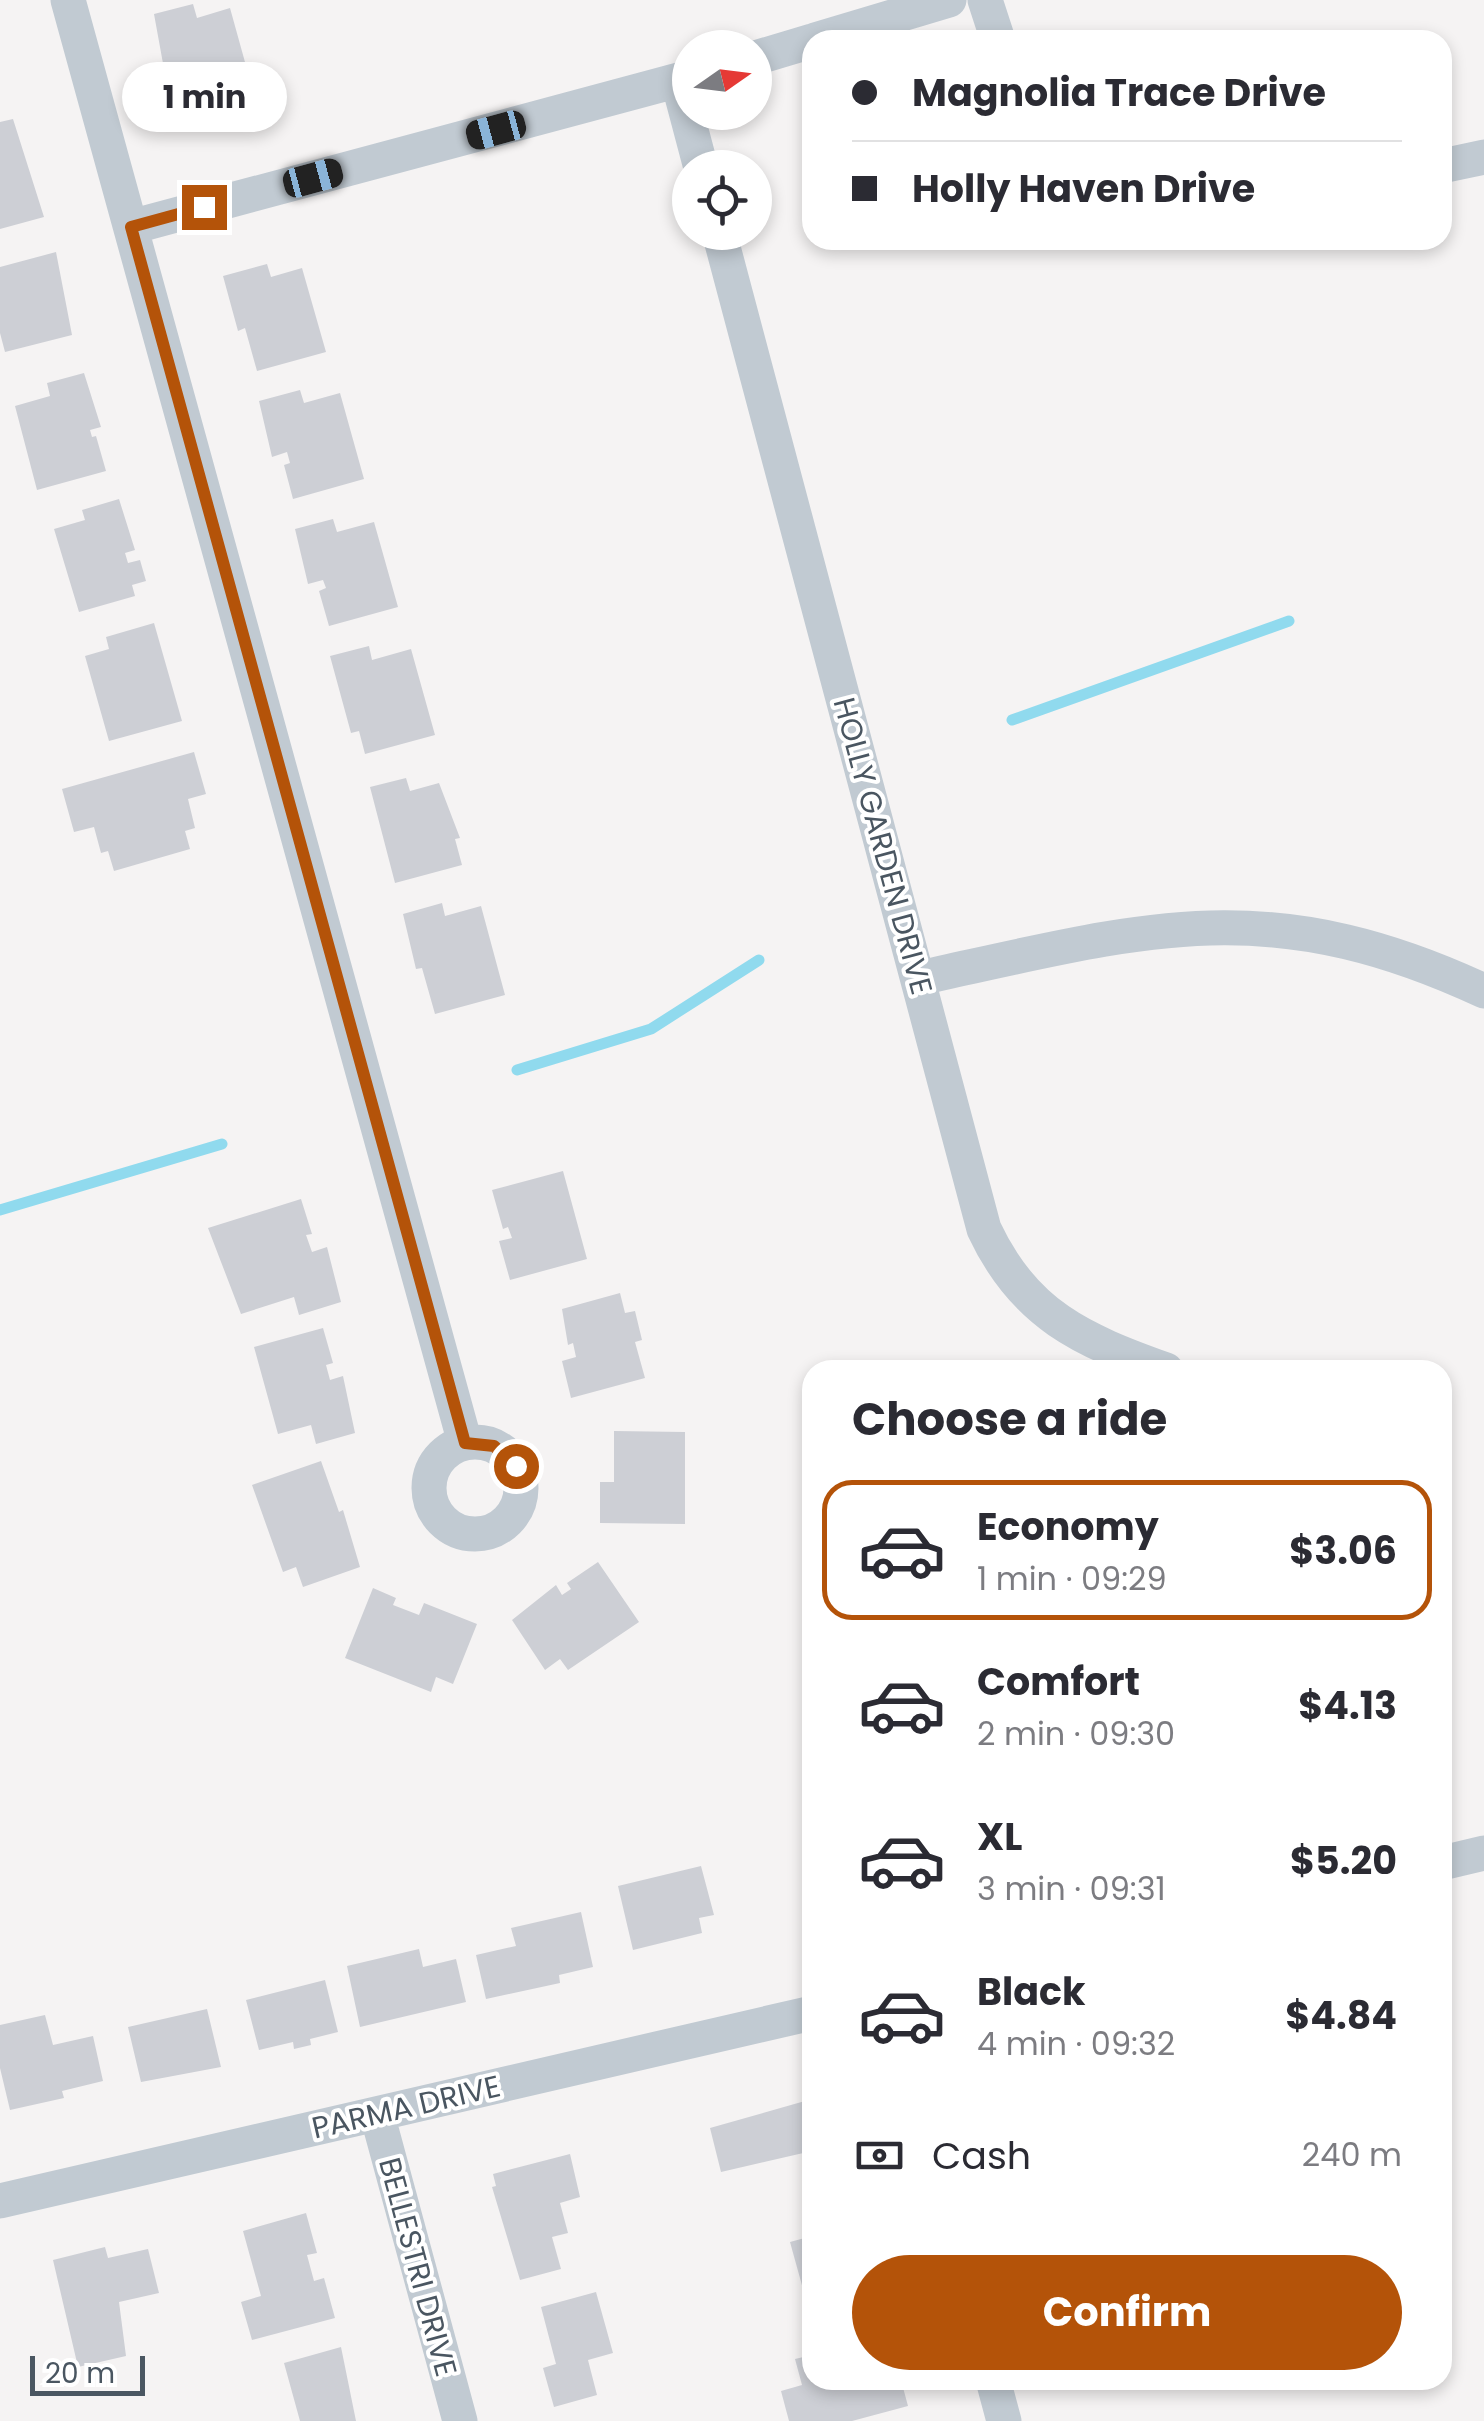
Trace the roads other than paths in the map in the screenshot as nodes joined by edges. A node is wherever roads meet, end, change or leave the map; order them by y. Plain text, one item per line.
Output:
1 (68, 0) edge
2 (949, 0) edge
3 (985, 0) edge
4 (848, 30) edge
5 (995, 30) edge
6 (802, 44) edge
7 (772, 53) edge
8 (672, 82) edge
9 (1484, 157) edge
10 (1452, 164) edge
11 (131, 227) junction
12 (724, 250) edge
13 (919, 978) junction
14 (1484, 990) edge
15 (1138, 1360) edge
16 (465, 1443) dead end
17 (1484, 1853) edge
18 (1452, 1861) edge
19 (802, 2014) edge
20 (378, 2114) junction
21 (0, 2201) edge
22 (996, 2390) edge
23 (460, 2421) edge
24 (1004, 2421) edge

1 - 11 street
2 - 4 street
3 - 5 street
6 - 7 street
8 - 11 street
9 - 10 street
11 - 16 street
12 - 13 street, HOLLY GARDEN DRIVE
13 - 14 street
13 - 15 street, HOLLY GARDEN DRIVE
17 - 18 street
19 - 20 street, PARMA DRIVE
20 - 21 street, PARMA DRIVE
20 - 23 street, BELLESTRI DRIVE
22 - 24 street

